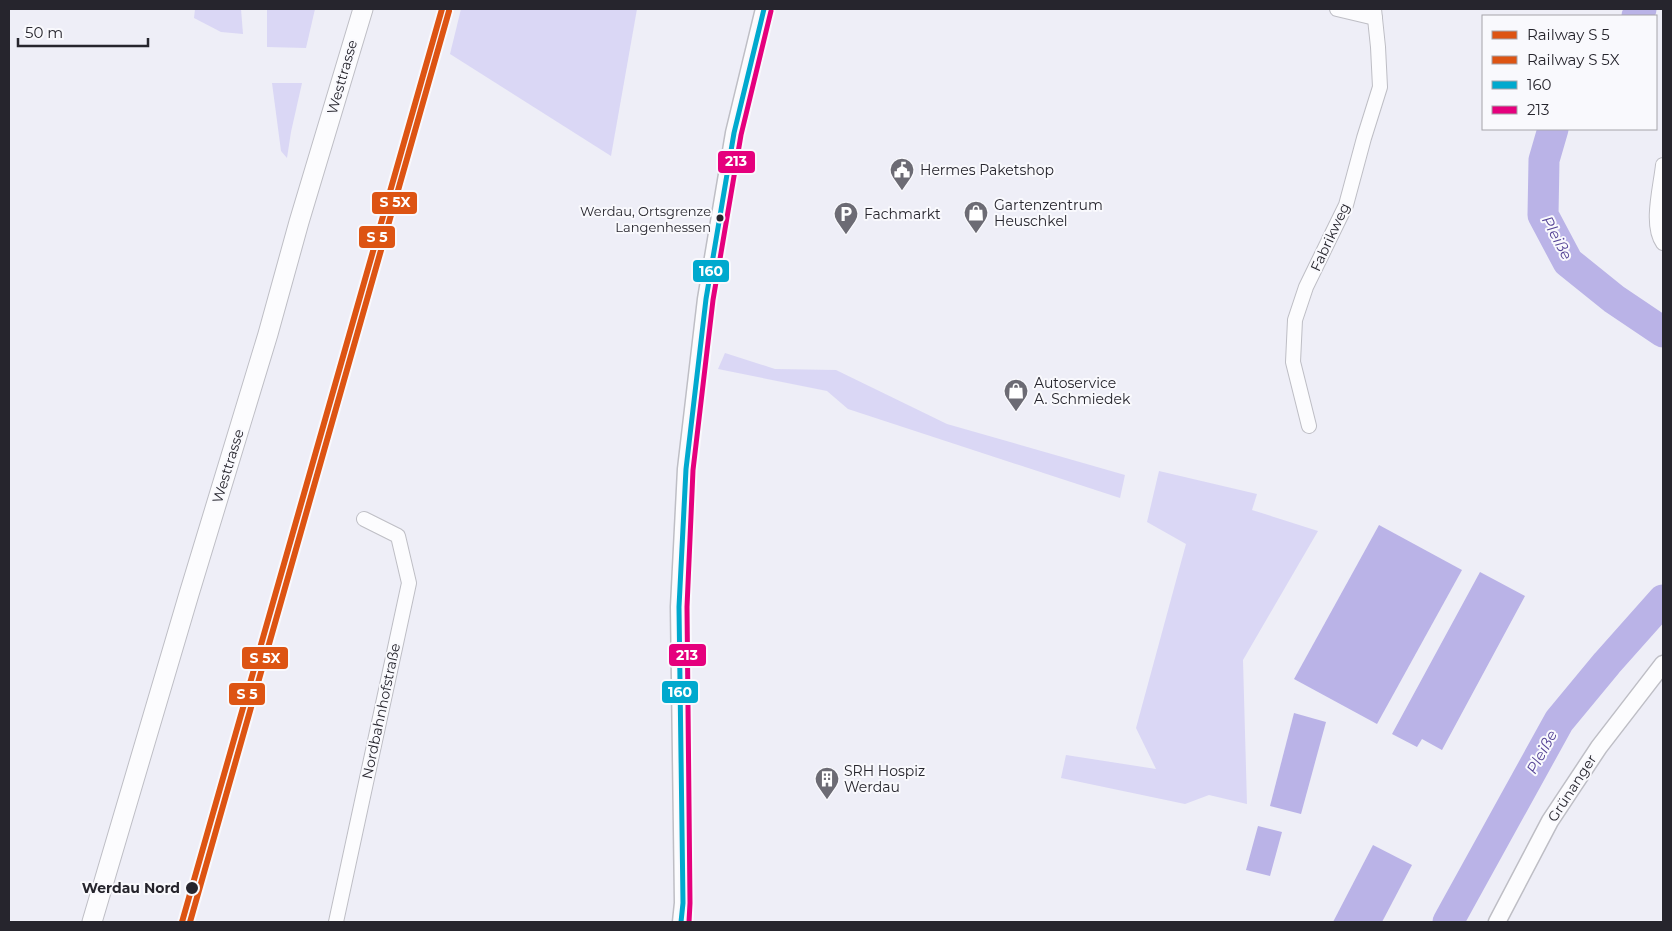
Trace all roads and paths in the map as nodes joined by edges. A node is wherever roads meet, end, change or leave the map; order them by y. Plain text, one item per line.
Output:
1 (362, 9) edge
2 (764, 9) edge
3 (1338, 9) edge
4 (1375, 14) edge
5 (1663, 165) edge
6 (1663, 242) edge
7 (1309, 426) dead end
8 (364, 519) dead end
9 (1663, 664) edge
10 (94, 916) edge
11 (336, 922) edge
12 (681, 922) edge
13 (1497, 922) edge

1 - 10 main road, Westtrasse
2 - 12 street
3 - 4 street, Fabrikweg
4 - 7 street, Fabrikweg
5 - 6 street
8 - 11 street, Nordbahnhofstraße
9 - 13 street, Grünanger

